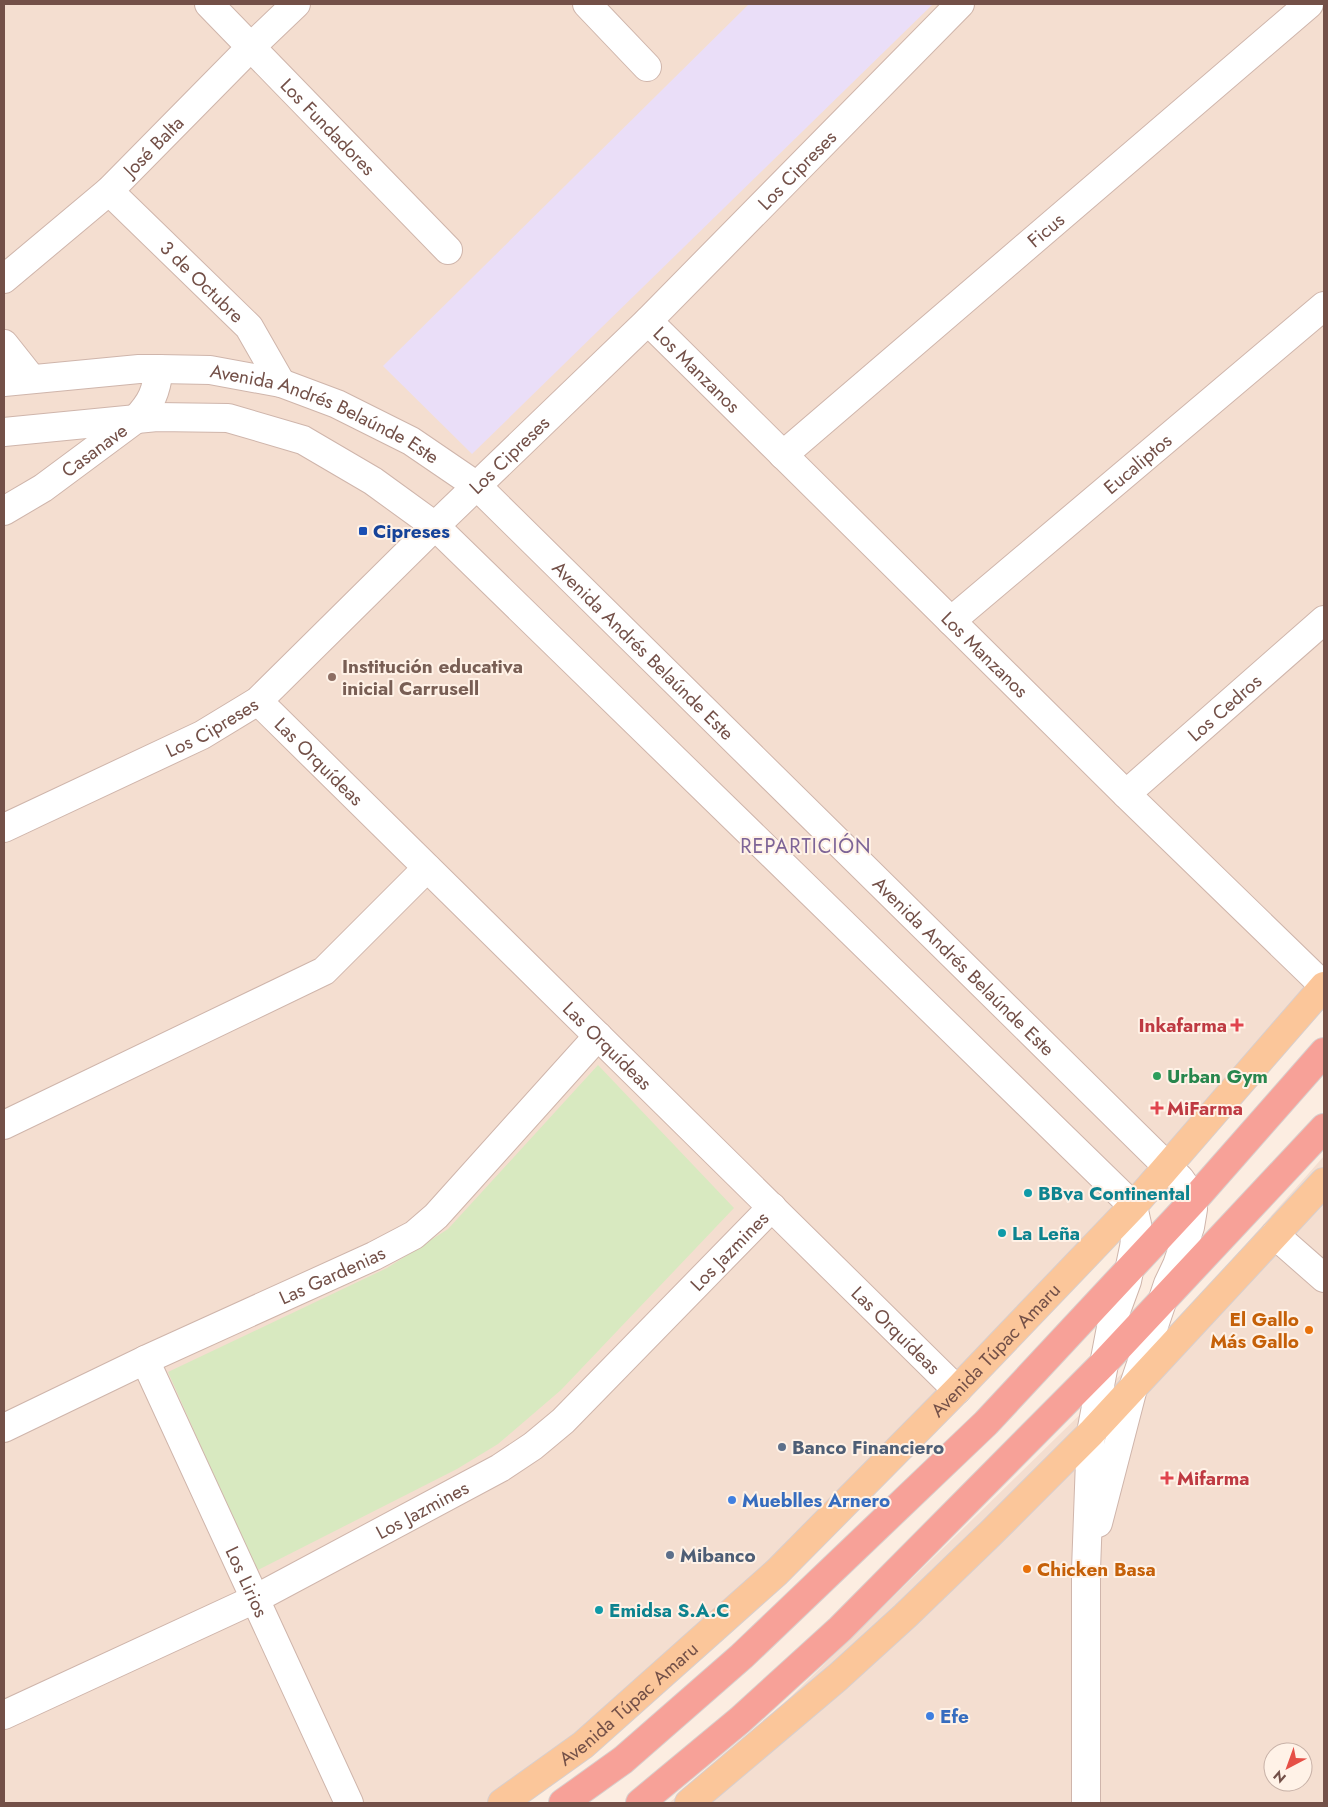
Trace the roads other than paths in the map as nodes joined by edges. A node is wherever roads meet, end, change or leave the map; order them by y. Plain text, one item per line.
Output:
1 (209, 4) edge
2 (296, 4) edge
3 (587, 4) edge
4 (960, 4) edge
5 (1309, 4) edge
6 (251, 47) junction
7 (647, 67) dead end
8 (109, 191) junction
9 (448, 250) dead end
10 (4, 280) edge
11 (1324, 306) edge
12 (648, 321) junction
13 (4, 344) edge
14 (159, 369) junction
15 (31, 378) junction
16 (4, 382) edge
17 (281, 383) junction
18 (136, 419) junction
19 (4, 432) edge
20 (783, 455) junction
21 (477, 486) junction
22 (4, 511) edge
23 (435, 526) junction
24 (1324, 620) edge
25 (950, 621) junction
26 (258, 701) junction
27 (1126, 794) junction
28 (4, 828) edge
29 (427, 868) junction
30 (1324, 986) edge
31 (598, 1036) junction
32 (1324, 1052) edge
33 (4, 1125) edge
34 (1324, 1128) edge
35 (1166, 1165) junction
36 (1324, 1182) edge
37 (1192, 1202) junction
38 (1132, 1206) junction
39 (772, 1207) junction
40 (1275, 1235) junction
41 (1129, 1270) junction
42 (1324, 1278) edge
43 (1162, 1302) junction
44 (145, 1360) junction
45 (1103, 1364) junction
46 (1133, 1388) junction
47 (957, 1390) junction
48 (4, 1428) edge
49 (1091, 1433) junction
50 (1086, 1570) junction
51 (255, 1599) junction
52 (4, 1715) edge
53 (349, 1803) edge
54 (502, 1803) edge
55 (563, 1803) edge
56 (640, 1803) edge
57 (689, 1803) edge
58 (1086, 1803) edge

1 - 6 street, Los Fundadores
2 - 6 street, José Balta
3 - 7 street
4 - 12 street, Los Cipreses
5 - 20 street, Ficus
6 - 8 street, José Balta
6 - 9 street, Los Fundadores
8 - 10 street, José Balta
8 - 17 street, 3 de Octubre
11 - 25 street, Eucaliptos
12 - 20 street, Los Manzanos
12 - 21 street, Los Cipreses
13 - 15 street
14 - 15 street, Avenida Andrés Belaúnde Este
14 - 17 street, Avenida Andrés Belaúnde Este
14 - 18 street, Casanave
15 - 16 street, Avenida Andrés Belaúnde Este
17 - 21 street, Avenida Andrés Belaúnde Este
18 - 19 street, Avenida Andrés Belaúnde Este
18 - 22 street, Casanave
18 - 23 street, Avenida Andrés Belaúnde Este
20 - 25 street, Los Manzanos
21 - 23 street, Los Cipreses
21 - 35 street, Avenida Andrés Belaúnde Este
23 - 26 street, Los Cipreses
23 - 38 street, Avenida Andrés Belaúnde Este
24 - 27 street, Los Cedros
25 - 27 street, Los Manzanos
26 - 28 street, Los Cipreses
26 - 29 street, Las Orquídeas
27 - 30 street, Los Manzanos
29 - 31 street, Las Orquídeas
29 - 33 street
30 - 35 main road, Avenida Túpac Amaru
31 - 39 street, Las Orquídeas
31 - 44 street, Las Gardenias
32 - 37 highway, Avenida Túpac Amaru
34 - 43 highway
35 - 37 street, Avenida Andrés Belaúnde Este
35 - 38 main road, Avenida Túpac Amaru
36 - 40 main road
37 - 41 highway, Avenida Túpac Amaru
37 - 43 street
38 - 41 street
38 - 47 main road, Avenida Túpac Amaru
39 - 47 street, Las Orquídeas
39 - 51 street, Los Jazmines
40 - 42 street
40 - 46 main road
41 - 45 street
41 - 55 highway, Avenida Túpac Amaru
43 - 45 highway
43 - 46 street
44 - 48 street, Las Gardenias
44 - 51 street, Los Lirios
45 - 49 street
45 - 56 highway
46 - 49 main road
46 - 50 street
47 - 54 main road, Avenida Túpac Amaru
49 - 50 street
49 - 57 main road
50 - 58 street
51 - 52 street, Los Jazmines
51 - 53 street, Los Lirios

